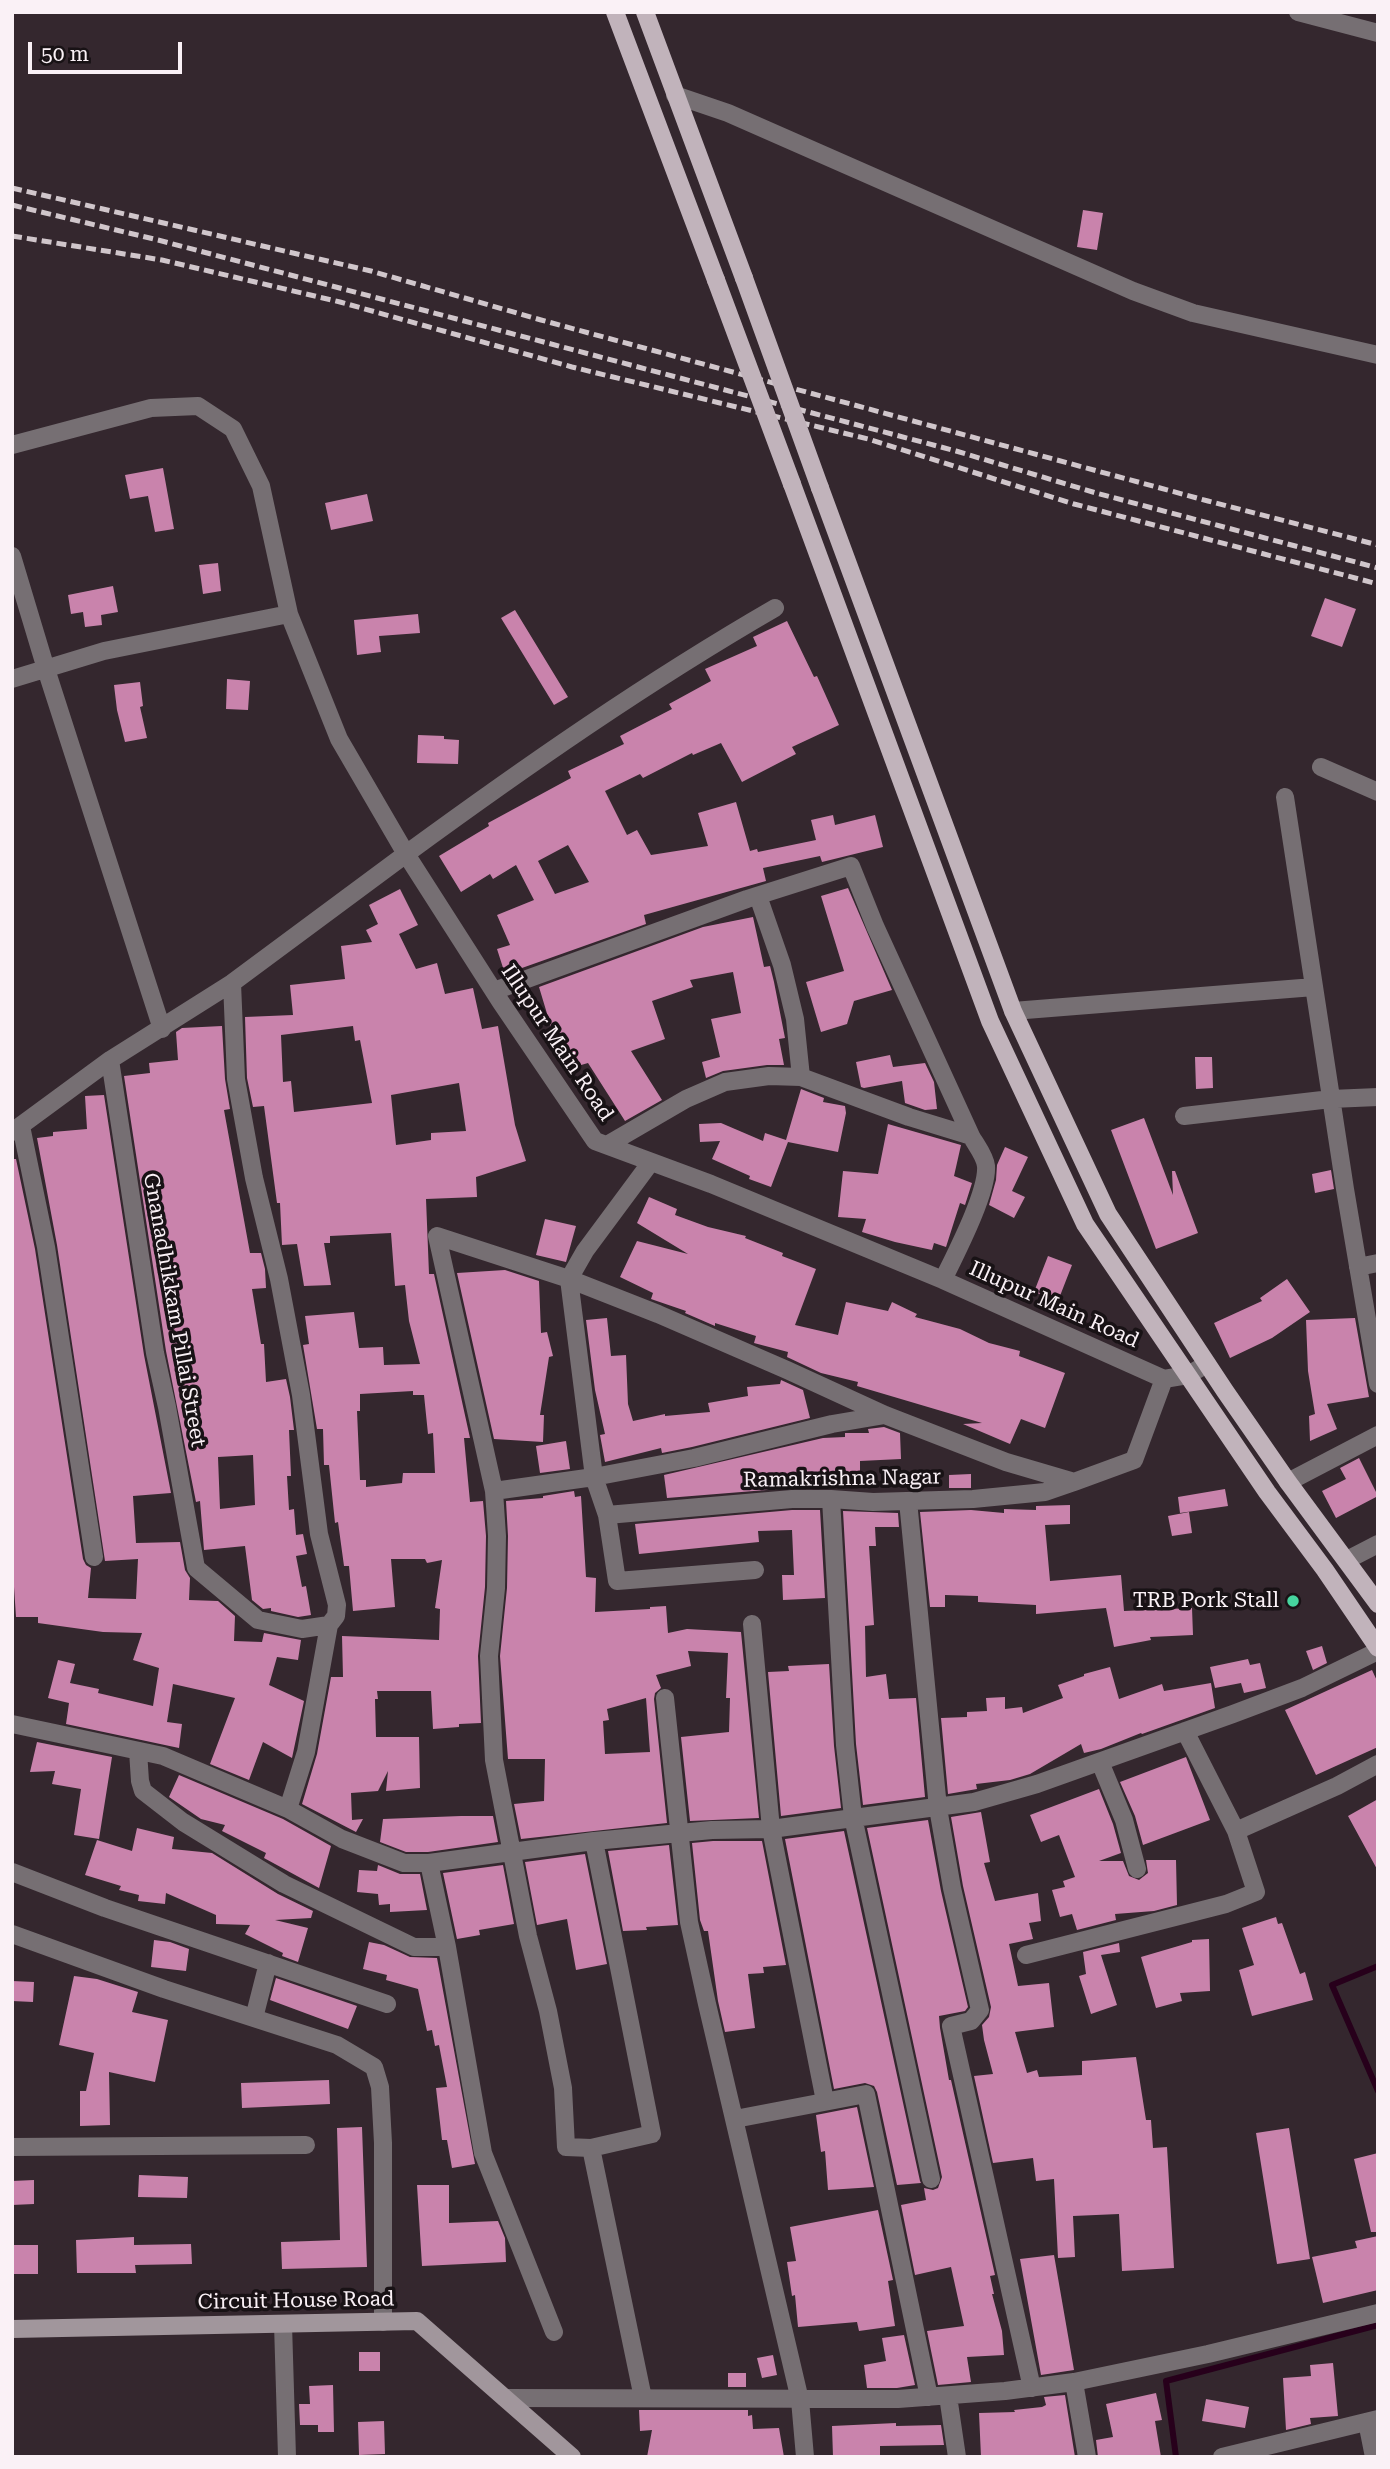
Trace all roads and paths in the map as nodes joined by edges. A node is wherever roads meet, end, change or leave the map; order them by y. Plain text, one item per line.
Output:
1 (645, 12) edge
2 (1298, 12) edge
3 (617, 18) edge
4 (1378, 33) edge
5 (675, 95) junction
6 (1378, 355) edge
7 (12, 445) edge
8 (12, 556) edge
9 (775, 608) dead end
10 (289, 614) junction
11 (46, 669) junction
12 (12, 680) edge
13 (1321, 767) dead end
14 (1378, 792) edge
15 (1285, 797) dead end
16 (406, 855) junction
17 (758, 896) junction
18 (232, 984) junction
19 (1314, 987) junction
20 (494, 991) junction
21 (1013, 1011) junction
22 (162, 1028) junction
23 (110, 1060) junction
24 (801, 1077) junction
25 (1378, 1097) edge
26 (1331, 1099) junction
27 (1184, 1116) dead end
28 (17, 1129) edge
29 (971, 1136) junction
30 (607, 1145) junction
31 (651, 1162) junction
32 (1378, 1263) edge
33 (1358, 1267) junction
34 (569, 1279) junction
35 (943, 1280) junction
36 (1207, 1364) junction
37 (1188, 1375) junction
38 (1164, 1379) junction
39 (1378, 1384) edge
40 (885, 1415) junction
41 (1378, 1434) edge
42 (594, 1477) junction
43 (1074, 1482) junction
44 (1288, 1482) junction
45 (494, 1491) junction
46 (831, 1499) junction
47 (908, 1501) junction
48 (607, 1515) junction
49 (1378, 1544) edge
50 (94, 1557) dead end
51 (1347, 1560) junction
52 (755, 1570) dead end
53 (1378, 1604) edge
54 (752, 1624) dead end
55 (329, 1625) junction
56 (1378, 1650) edge
57 (664, 1698) dead end
58 (12, 1724) edge
59 (1185, 1731) junction
60 (138, 1751) junction
61 (1100, 1762) junction
62 (1378, 1764) edge
63 (937, 1808) junction
64 (288, 1809) junction
65 (853, 1817) junction
66 (771, 1829) junction
67 (1236, 1831) junction
68 (680, 1832) junction
69 (594, 1841) junction
70 (513, 1852) junction
71 (429, 1863) junction
72 (1137, 1869) dead end
73 (12, 1872) edge
74 (12, 1934) edge
75 (447, 1947) junction
76 (1026, 1955) dead end
77 (268, 1964) junction
78 (387, 2004) dead end
79 (254, 2018) junction
80 (825, 2101) junction
81 (735, 2119) junction
82 (306, 2145) dead end
83 (12, 2147) edge
84 (591, 2148) junction
85 (931, 2179) dead end
86 (1378, 2313) edge
87 (383, 2322) junction
88 (283, 2324) junction
89 (12, 2329) edge
90 (554, 2332) dead end
91 (1074, 2382) junction
92 (1032, 2388) junction
93 (948, 2396) junction
94 (929, 2397) junction
95 (505, 2398) junction
96 (643, 2398) junction
97 (800, 2400) junction
98 (1372, 2420) edge
99 (287, 2457) edge
100 (572, 2457) edge
101 (805, 2457) edge
102 (957, 2457) edge
103 (1087, 2457) edge
104 (1222, 2457) edge
105 (1374, 2457) edge

1 - 5 main road
2 - 4 street
3 - 37 main road, bridge
5 - 6 street
5 - 21 main road, bridge
7 - 10 street, Illupur Main Road
8 - 11 street
9 - 16 street
10 - 11 street
10 - 16 street, Illupur Main Road
11 - 12 street
11 - 22 street
13 - 14 street
15 - 19 street
16 - 18 street
16 - 20 street, Illupur Main Road
17 - 20 street
17 - 24 street
17 - 29 street
18 - 22 street
18 - 55 street
19 - 21 street
19 - 26 street
20 - 30 street, Illupur Main Road
21 - 36 main road
22 - 23 street
23 - 28 street
23 - 55 street, Gnanadhikkam Pillai Street
24 - 29 street
24 - 30 street
25 - 26 street
26 - 27 street
26 - 33 street
28 - 50 street
29 - 35 street
30 - 31 street, Illupur Main Road
31 - 34 street
31 - 35 street, Illupur Main Road
32 - 33 street
33 - 39 street
34 - 40 street, Ramakrishna Nagar
34 - 42 street
34 - 45 street, Ramakrishna Nagar
35 - 38 street, Illupur Main Road
36 - 37 street
36 - 44 main road
37 - 38 street
37 - 56 main road
38 - 43 street, Ramakrishna Nagar
40 - 42 street, Ramakrishna Nagar
40 - 43 street, Ramakrishna Nagar
41 - 44 street
42 - 45 street, Ramakrishna Nagar
42 - 48 street
43 - 47 street, Ramakrishna Nagar
44 - 51 main road
45 - 70 street
46 - 47 street, Ramakrishna Nagar
46 - 48 street, Ramakrishna Nagar
46 - 65 street
47 - 63 street
48 - 52 street
49 - 51 street
51 - 53 main road
54 - 66 street
55 - 64 street
56 - 59 street
57 - 68 street
58 - 60 street
59 - 61 street
59 - 67 street
60 - 64 street
60 - 75 street
61 - 63 street
61 - 72 street
62 - 67 street
63 - 65 street
63 - 92 street
64 - 71 street
65 - 66 street
65 - 85 street
66 - 68 street
66 - 80 street
67 - 76 street
68 - 69 street
68 - 81 street
69 - 70 street
69 - 84 street
70 - 71 street
70 - 84 street
71 - 75 street
73 - 77 street
74 - 79 street
75 - 90 street
77 - 78 street
77 - 79 street
79 - 87 street
80 - 81 street
80 - 94 street
81 - 97 street
82 - 83 street
84 - 96 street
86 - 91 street
87 - 88 street, Circuit House Road
87 - 95 street, Circuit House Road
88 - 89 street, Circuit House Road
88 - 99 street
91 - 92 street
91 - 103 street
92 - 93 street
93 - 94 street
93 - 102 street
94 - 97 street
95 - 96 street
95 - 100 street, Circuit House Road
96 - 97 street
97 - 101 street
98 - 104 street
98 - 105 street

